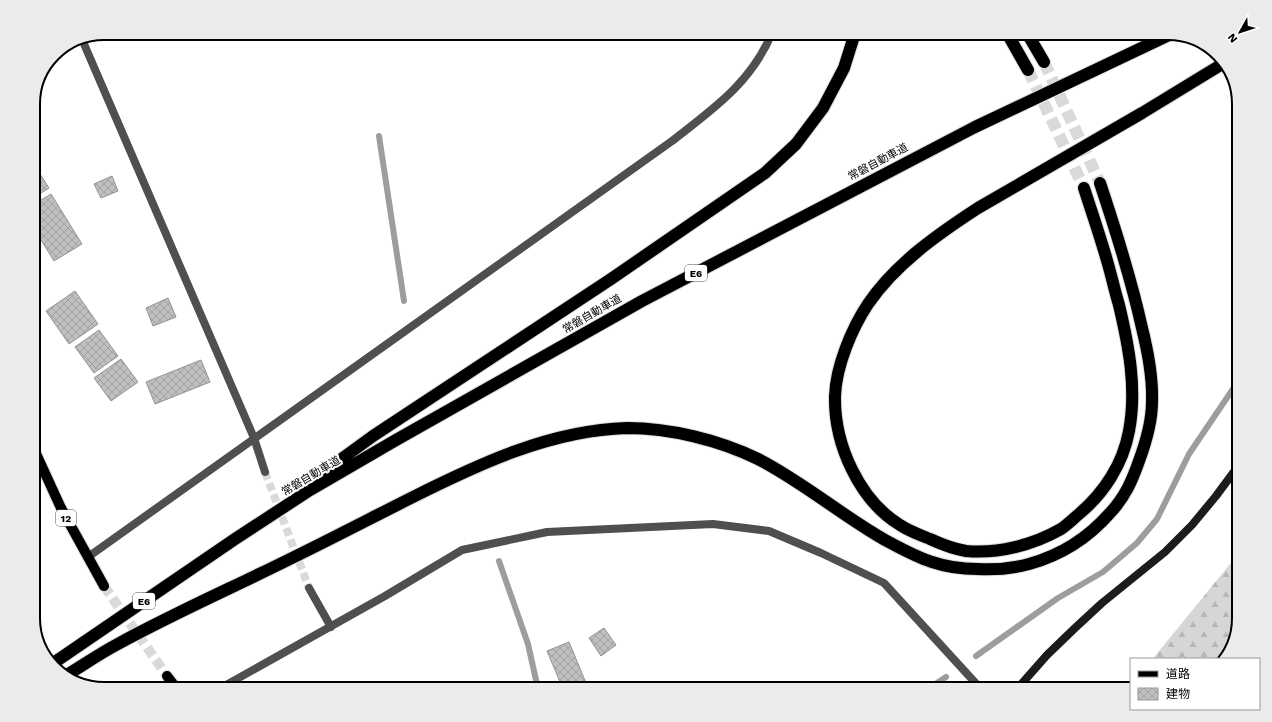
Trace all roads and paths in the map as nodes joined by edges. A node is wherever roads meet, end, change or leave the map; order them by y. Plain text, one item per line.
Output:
1 (769, 40) edge
2 (853, 40) edge
3 (1011, 40) edge
4 (1031, 40) edge
5 (1158, 40) edge
6 (83, 43) edge
7 (1044, 62) tunnel mouth
8 (1219, 66) edge
9 (1028, 70) tunnel mouth
10 (1100, 183) tunnel mouth
11 (1084, 188) tunnel mouth
12 (254, 438) junction
13 (40, 462) edge
14 (266, 472) tunnel mouth
15 (1232, 474) edge
16 (235, 539) junction
17 (88, 557) junction
18 (104, 586) tunnel mouth
19 (309, 588) tunnel mouth
20 (331, 627) junction
21 (57, 661) edge
22 (71, 672) edge
23 (167, 676) tunnel mouth
24 (172, 682) edge
25 (232, 682) edge
26 (975, 682) edge
27 (1023, 682) edge

1 - 12 street
2 - 16 highway
3 - 9 highway
4 - 7 highway
5 - 16 highway, 常磐自動車道 / E6
6 - 12 street
8 - 11 highway
10 - 22 highway
12 - 14 street
12 - 17 street
13 - 17 main road, 12
15 - 27 street
16 - 21 highway, 常磐自動車道 / E6
17 - 18 main road, 12
19 - 20 street
20 - 25 street
20 - 26 street
23 - 24 main road

